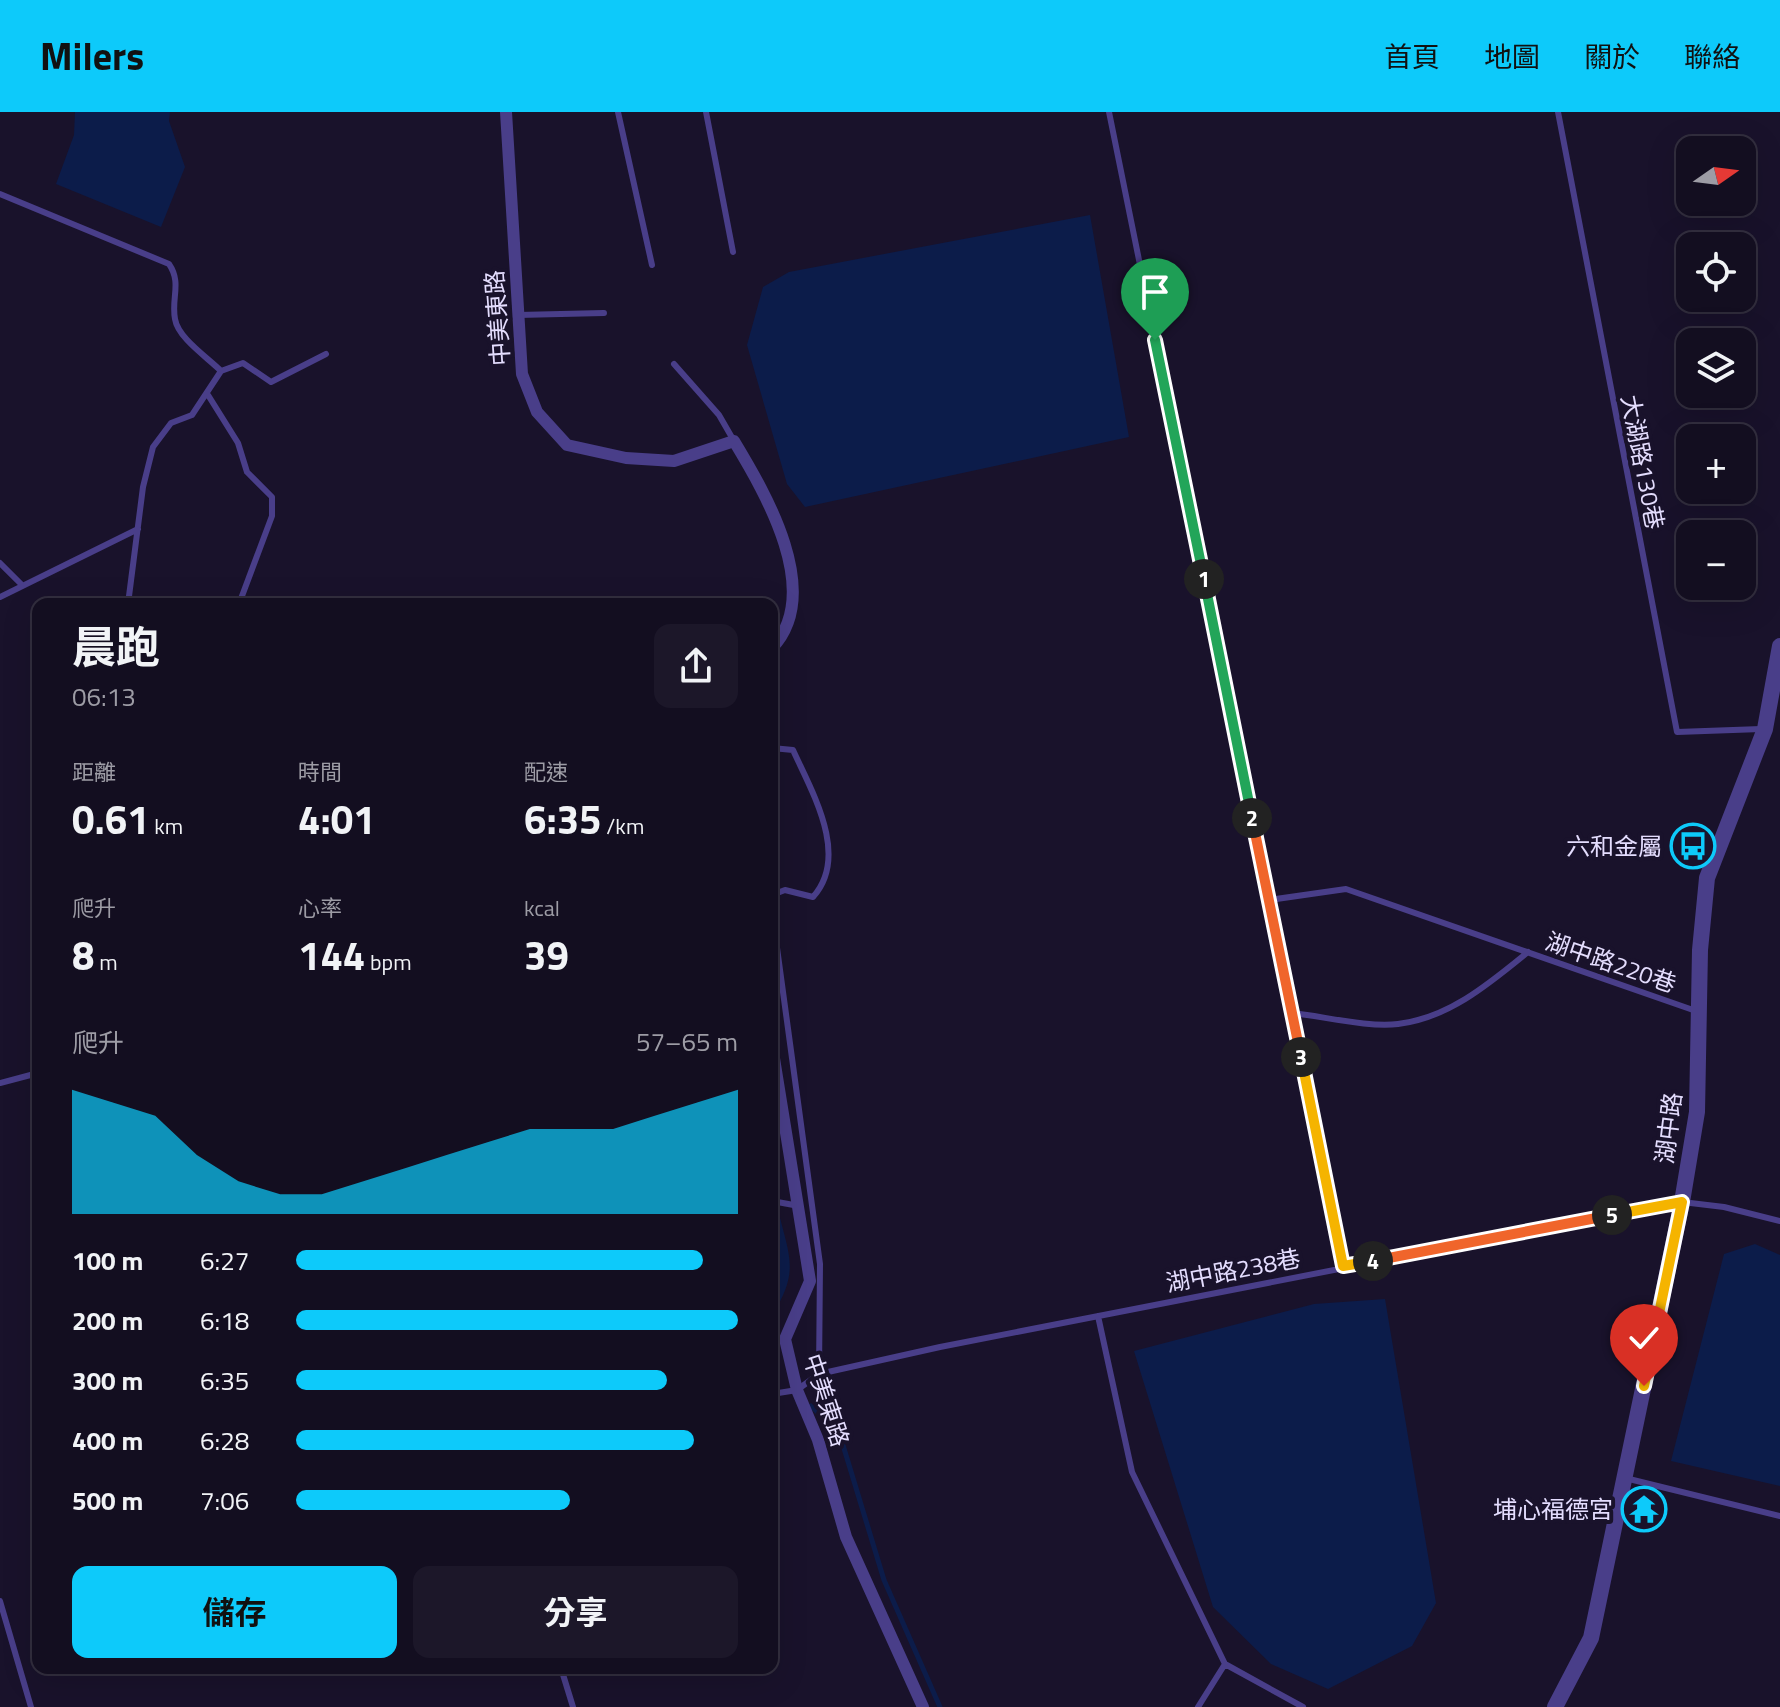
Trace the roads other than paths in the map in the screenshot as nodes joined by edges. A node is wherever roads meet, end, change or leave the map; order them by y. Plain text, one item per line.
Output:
1 (506, 112) edge
2 (618, 112) edge
3 (706, 112) edge
4 (1109, 112) edge
5 (1558, 112) edge
6 (0, 194) edge
7 (733, 252) dead end
8 (652, 265) dead end
9 (604, 313) dead end
10 (518, 315) junction
11 (326, 354) dead end
12 (674, 364) dead end
13 (221, 371) junction
14 (208, 395) junction
15 (734, 441) junction
16 (138, 529) junction
17 (0, 563) edge
18 (22, 585) junction
19 (0, 597) edge
20 (129, 598) edge
21 (241, 598) edge
22 (778, 642) edge
23 (1780, 646) edge
24 (1765, 729) junction
25 (778, 749) edge
26 (778, 893) edge
27 (1269, 900) junction
28 (1528, 952) junction
29 (778, 955) edge
30 (1699, 1012) junction
31 (1292, 1013) junction
32 (32, 1075) edge
33 (778, 1082) edge
34 (0, 1083) edge
35 (778, 1202) edge
36 (1682, 1202) junction
37 (799, 1206) junction
38 (1780, 1221) edge
39 (1343, 1266) junction
40 (1098, 1316) junction
41 (819, 1374) junction
42 (797, 1390) junction
43 (778, 1393) edge
44 (1625, 1478) junction
45 (1780, 1516) edge
46 (0, 1601) edge
47 (1225, 1664) junction
48 (563, 1674) edge
49 (31, 1707) edge
50 (573, 1707) edge
51 (923, 1707) edge
52 (1198, 1707) edge
53 (1303, 1707) edge
54 (1555, 1707) edge

1 - 10 street, 中美東路
2 - 8 lane
3 - 7 lane
4 - 27 lane
5 - 24 lane, 大湖路130巷
6 - 13 lane
9 - 10 lane
10 - 15 street, 中美東路
11 - 13 lane
12 - 15 lane
13 - 14 lane
14 - 16 lane
14 - 21 lane
15 - 22 street
16 - 18 lane
16 - 20 lane
17 - 18 lane
18 - 19 lane
23 - 24 street, 湖中路
24 - 30 street, 湖中路
25 - 26 lane
27 - 28 lane
27 - 31 lane
28 - 30 lane, 湖中路220巷
28 - 31 lane, 湖中路220巷
29 - 41 lane
30 - 36 street, 湖中路
31 - 39 lane
32 - 34 lane
33 - 37 street, 中美東路
35 - 37 lane
36 - 38 lane, 湖中路238巷
36 - 39 lane, 湖中路238巷
36 - 44 street, 湖中路
37 - 42 street, 中美東路
39 - 40 lane, 湖中路238巷
40 - 41 lane, 湖中路238巷
40 - 47 lane
41 - 42 lane, 湖中路238巷
42 - 43 lane
42 - 51 street, 中美東路
44 - 45 lane
44 - 54 street, 湖中路
46 - 49 lane
47 - 52 lane
47 - 53 lane
48 - 50 lane

